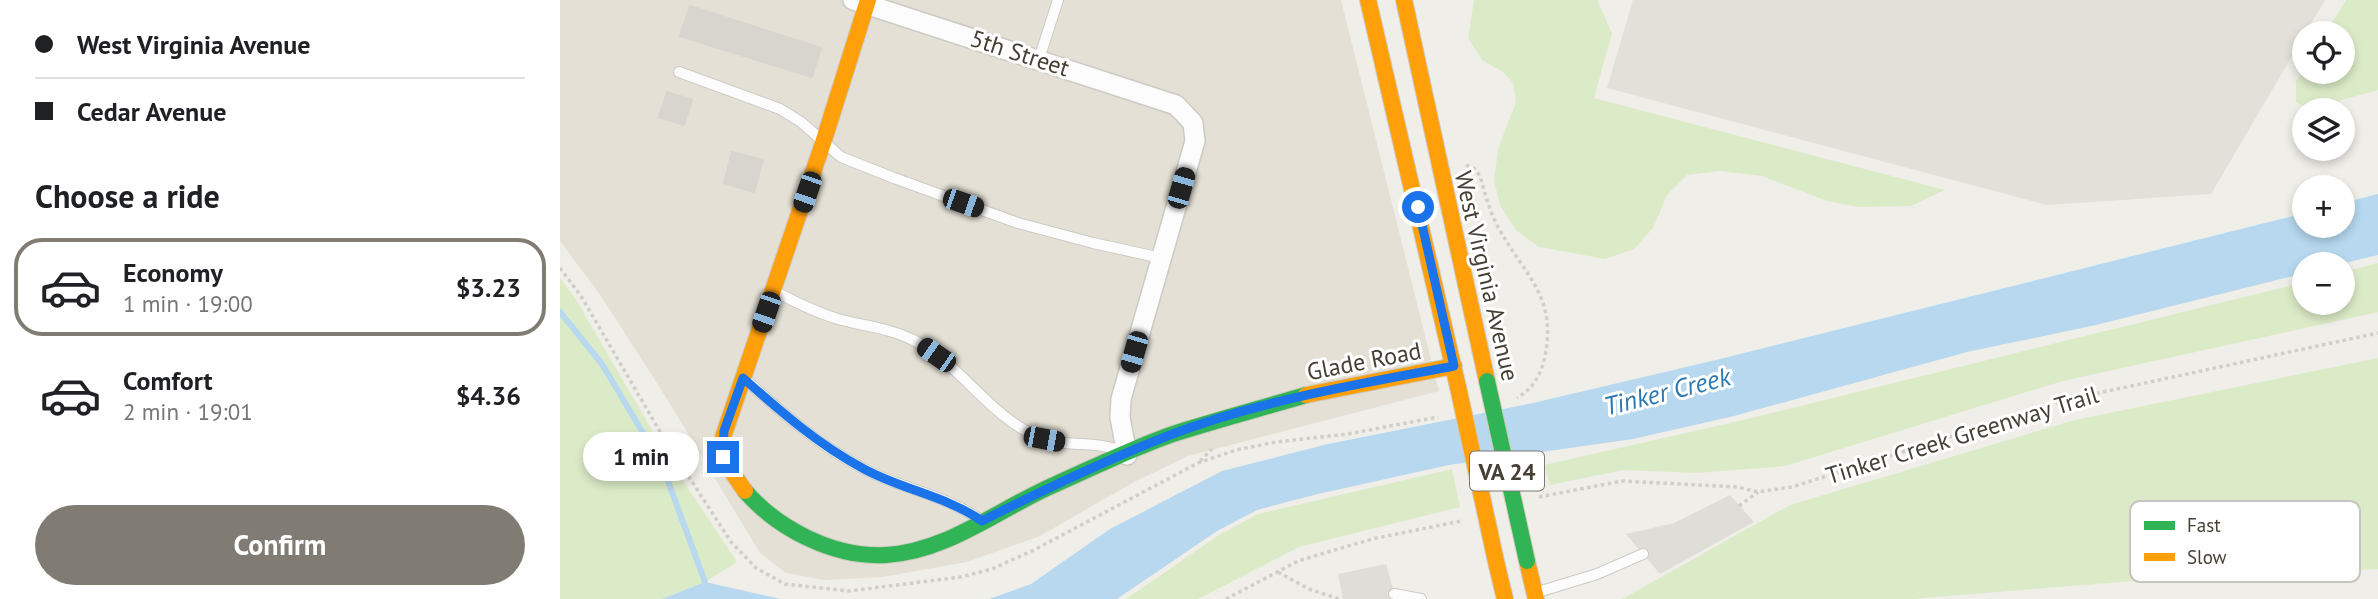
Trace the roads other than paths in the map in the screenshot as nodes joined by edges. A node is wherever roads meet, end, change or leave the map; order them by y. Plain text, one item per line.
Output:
1 (1058, 0) edge
2 (1368, 0) edge
3 (1404, 0) edge
4 (862, 1) edge
5 (1039, 59) junction
6 (679, 72) dead end
7 (823, 143) junction
8 (1161, 258) junction
9 (774, 290) junction
10 (1454, 366) junction
11 (743, 378) junction
12 (1127, 455) junction
13 (982, 521) junction
14 (1643, 554) dead end
15 (1394, 594) dead end
16 (1535, 596) edge
17 (1501, 598) edge
18 (1421, 599) edge

1 - 5 lane
2 - 10 street, VA 24
3 - 16 street, West Virginia Avenue / VA 24, bridge
4 - 5 street, 5th Street
4 - 7 street
5 - 8 street, 5th Street
6 - 7 lane
7 - 8 lane
7 - 9 street
8 - 12 street
9 - 11 street
9 - 12 lane
10 - 12 street, Glade Road
10 - 17 street, VA 24, bridge
11 - 13 lane
11 - 13 street, Glade Road
12 - 13 street, Glade Road
14 - 16 lane
15 - 18 lane

